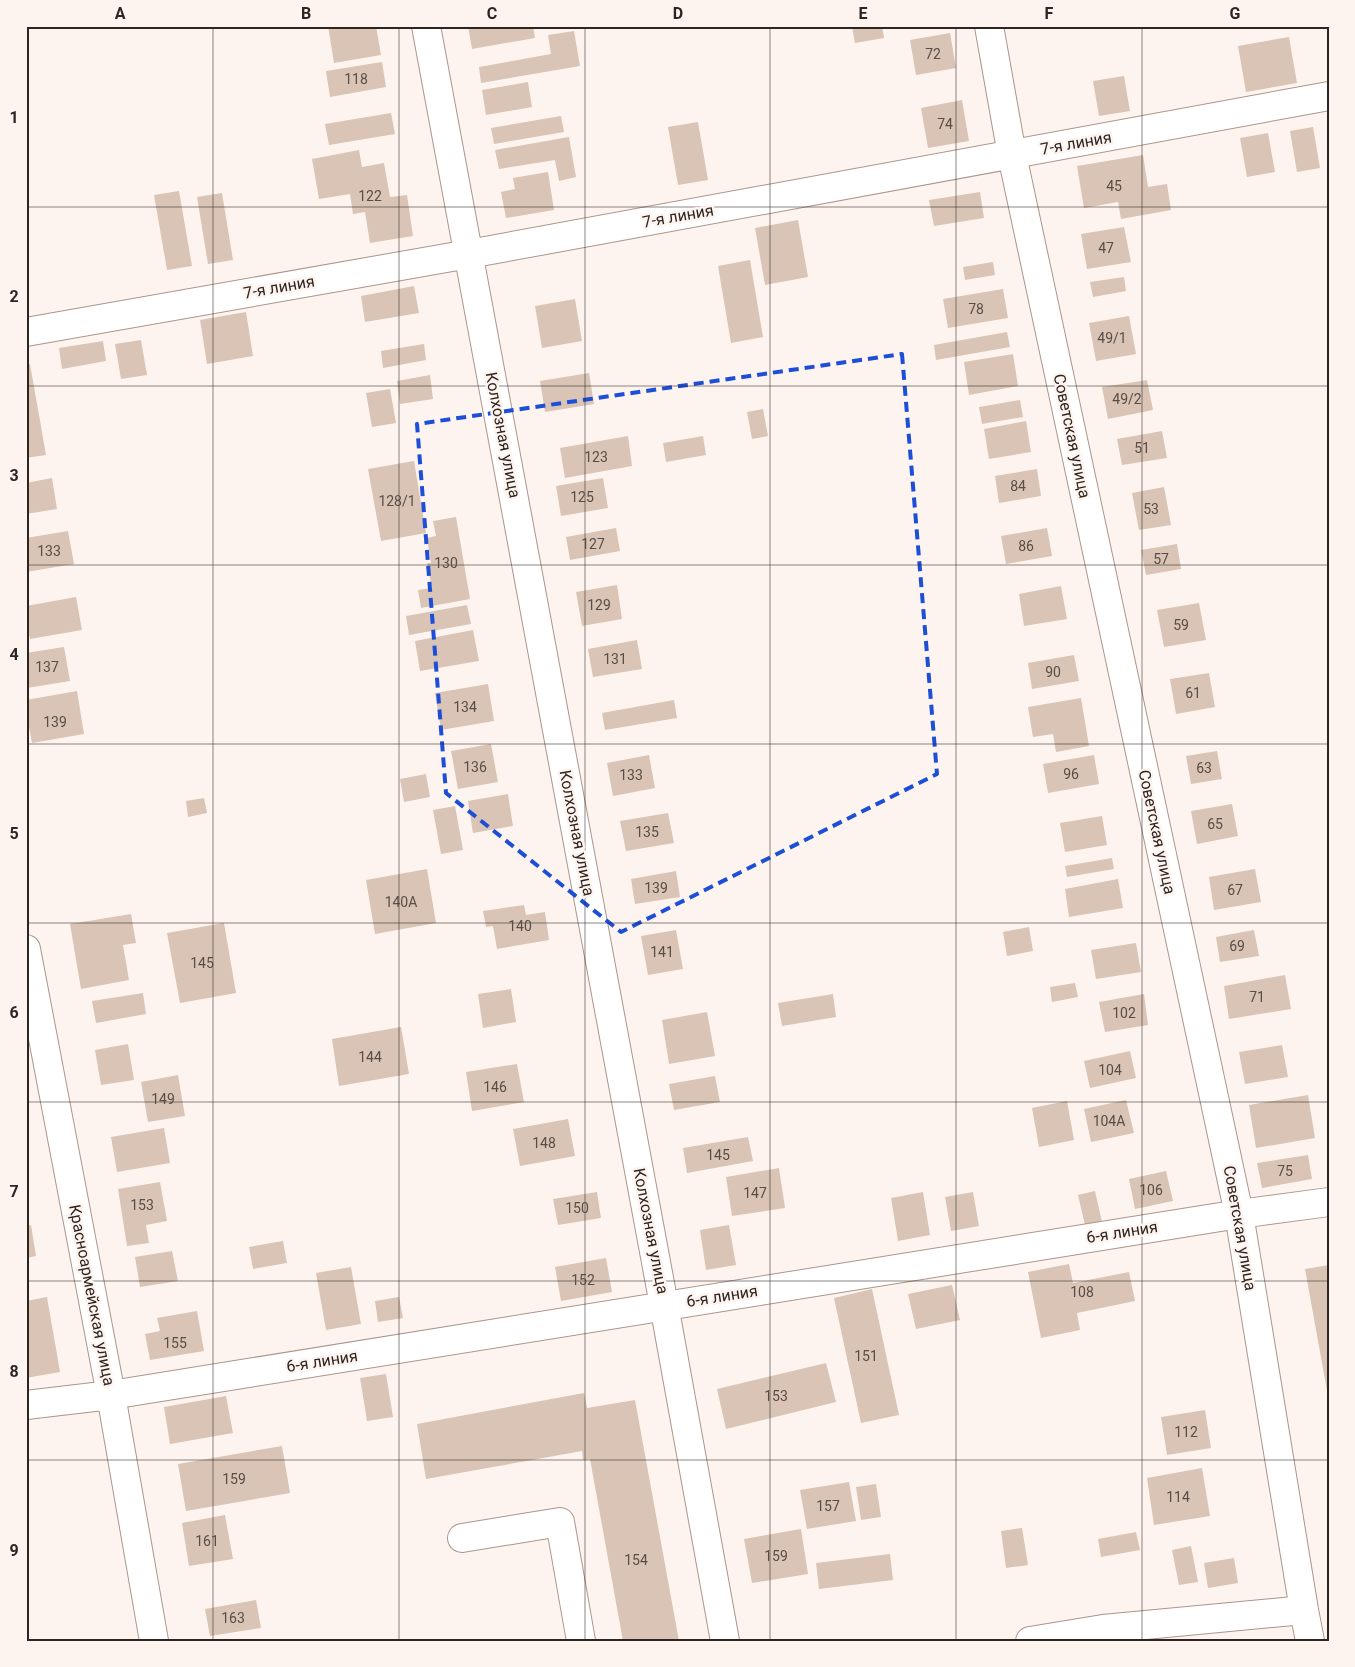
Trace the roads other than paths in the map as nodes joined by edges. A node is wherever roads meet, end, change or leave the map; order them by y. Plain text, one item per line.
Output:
1 (426, 26) edge
2 (989, 26) edge
3 (1329, 96) edge
4 (1012, 155) junction
5 (469, 254) junction
6 (26, 332) edge
7 (26, 949) edge
8 (1329, 1202) edge
9 (1239, 1214) junction
10 (664, 1305) junction
11 (111, 1395) junction
12 (26, 1405) edge
13 (462, 1538) dead end
14 (1304, 1610) junction
15 (154, 1641) edge
16 (581, 1641) edge
17 (725, 1641) edge
18 (1030, 1641) edge
19 (1310, 1641) edge

1 - 5 street, Колхозная улица
2 - 4 street, Советская улица
3 - 4 street, 7-я линия
4 - 5 street, 7-я линия
4 - 9 street, Советская улица
5 - 6 street, 7-я линия
5 - 10 street, Колхозная улица
7 - 11 street, Красноармейская улица
8 - 9 street, 6-я линия
9 - 10 street, 6-я линия
9 - 14 street, Советская улица
10 - 11 street, 6-я линия
10 - 17 street, Колхозная улица
11 - 12 street, 6-я линия
11 - 15 street, Красноармейская улица
13 - 16 street
14 - 18 street
14 - 19 street, Советская улица

